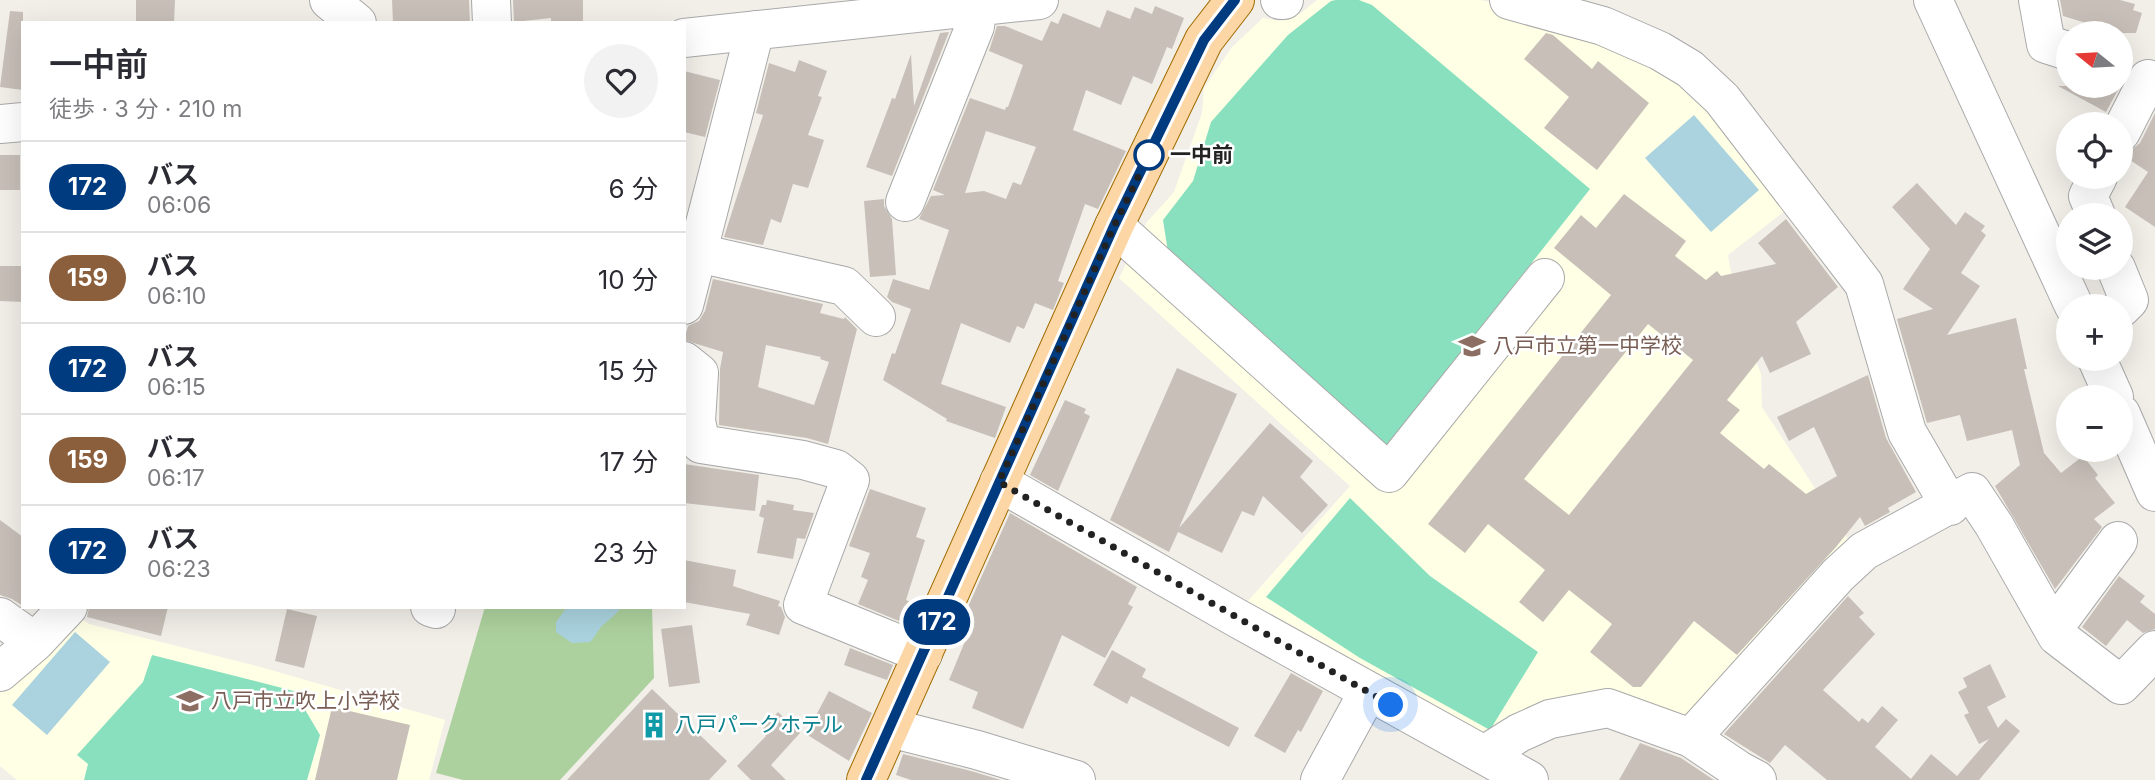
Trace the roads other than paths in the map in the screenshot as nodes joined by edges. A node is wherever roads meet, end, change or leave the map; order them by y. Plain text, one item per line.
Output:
1 (329, 0) edge
2 (491, 0) edge
3 (1039, 0) edge
4 (1235, 0) edge
5 (1509, 0) edge
6 (1933, 0) edge
7 (2038, 0) edge
8 (978, 5) junction
9 (354, 21) edge
10 (492, 21) edge
11 (755, 30) junction
12 (686, 38) edge
13 (2056, 47) edge
14 (2141, 77) edge
15 (2128, 112) edge
16 (21, 122) edge
17 (0, 124) edge
18 (905, 202) dead end
19 (1114, 226) junction
20 (698, 253) junction
21 (1545, 278) dead end
22 (2068, 294) edge
23 (686, 298) edge
24 (876, 317) dead end
25 (686, 362) edge
26 (2133, 442) edge
27 (999, 482) junction
28 (2155, 492) edge
29 (1950, 506) junction
30 (2118, 541) dead end
31 (66, 609) edge
32 (0, 617) edge
33 (2053, 629) junction
34 (35, 642) junction
35 (2155, 650) edge
36 (923, 654) junction
37 (0, 672) edge
38 (1368, 692) junction
39 (890, 728) junction
40 (1691, 738) junction
41 (1484, 755) junction
42 (866, 780) edge
43 (1076, 780) edge
44 (1320, 780) edge
45 (1529, 780) edge
46 (1757, 780) edge

1 - 9 street
2 - 10 street
3 - 8 street
4 - 19 main road
5 - 29 street
6 - 22 street
7 - 13 street
8 - 11 street
8 - 18 street
11 - 12 street
11 - 20 street
14 - 15 street
16 - 17 street
19 - 21 street
19 - 27 main road
20 - 23 street
20 - 24 street
25 - 36 street
26 - 28 street
27 - 36 main road
27 - 38 street
29 - 33 street
29 - 40 street
30 - 33 street
31 - 34 street
32 - 34 street
33 - 35 street
34 - 37 street
36 - 39 main road
38 - 41 street
38 - 44 street
39 - 42 main road
39 - 43 street
40 - 41 street
40 - 46 street
41 - 45 street

